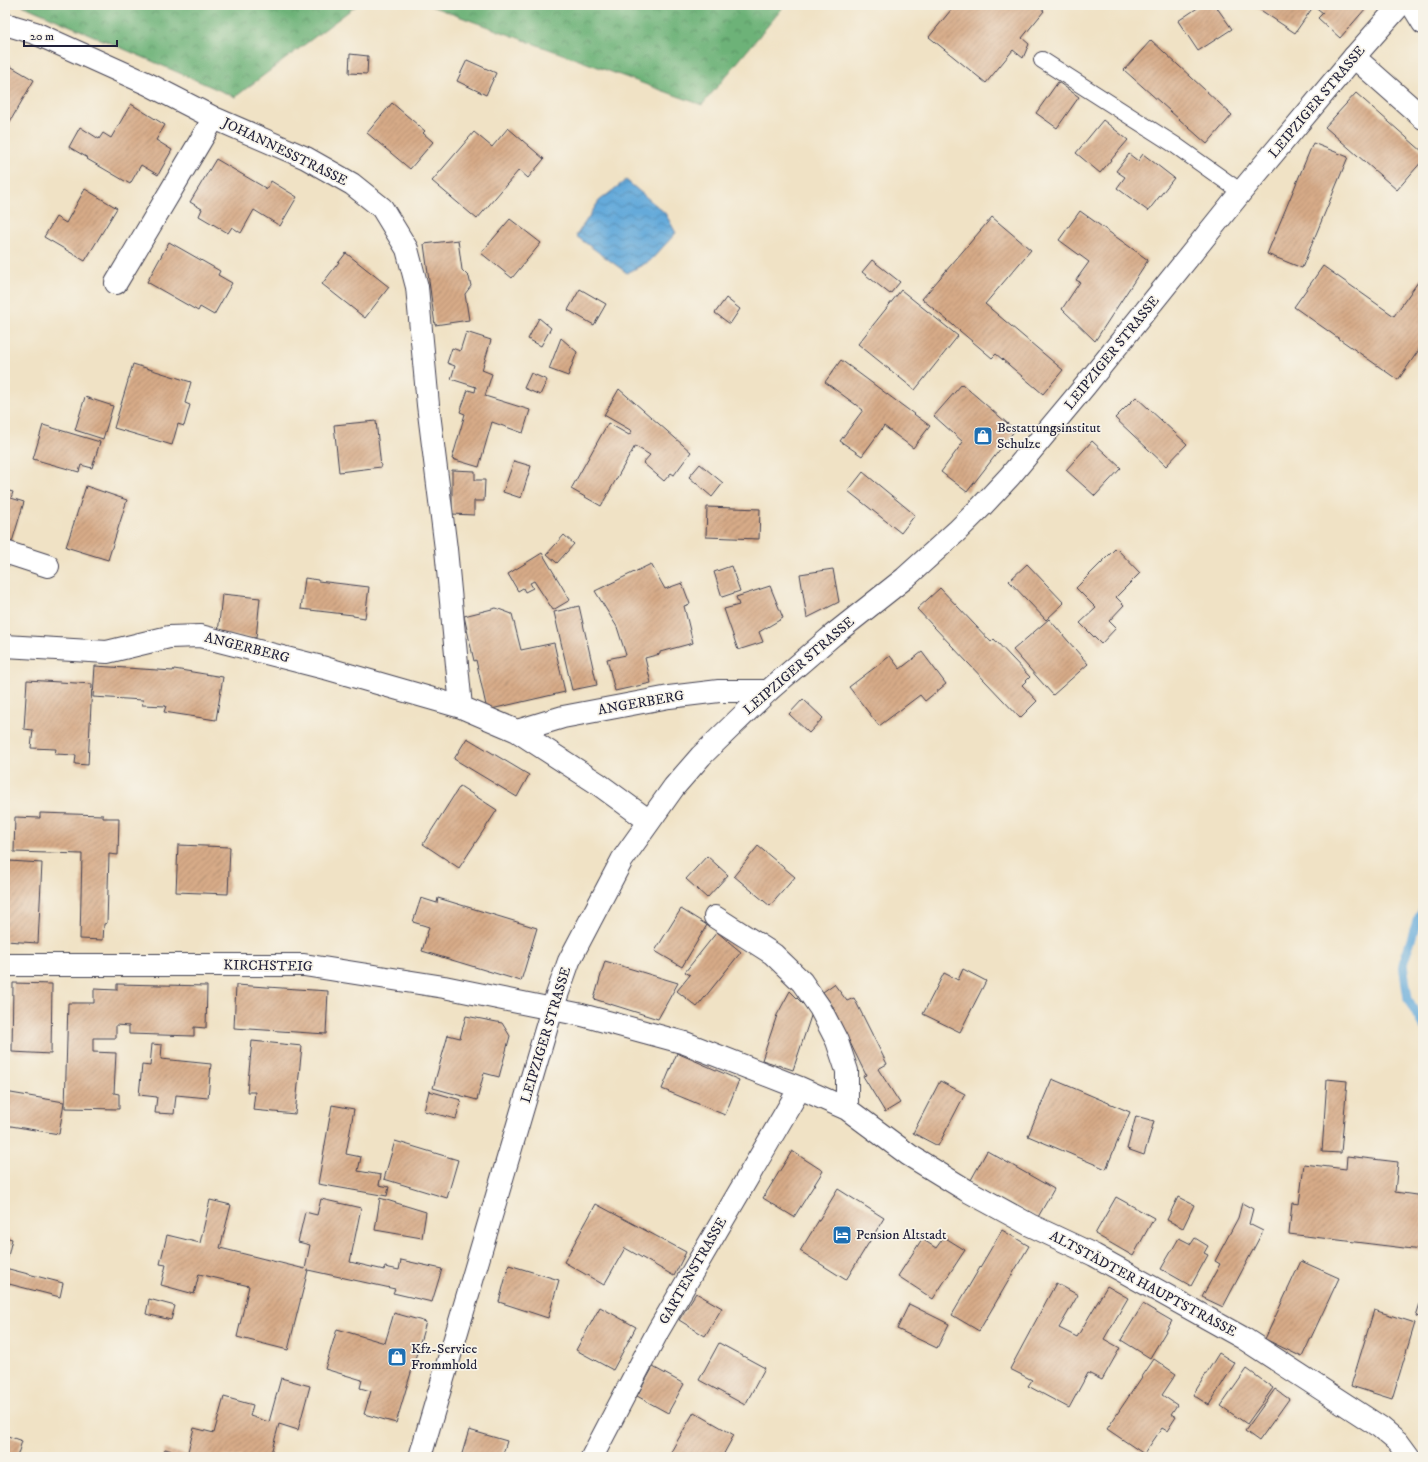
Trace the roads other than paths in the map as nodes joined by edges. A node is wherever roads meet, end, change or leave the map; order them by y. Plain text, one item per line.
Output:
1 (1399, 7) edge
2 (1423, 23) edge
3 (5, 24) edge
4 (1354, 57) junction
5 (1042, 60) dead end
6 (214, 118) junction
7 (1423, 118) edge
8 (1241, 192) junction
9 (116, 283) dead end
10 (5, 552) edge
11 (48, 566) dead end
12 (5, 646) edge
13 (768, 691) junction
14 (461, 707) junction
15 (517, 731) junction
16 (649, 821) junction
17 (715, 917) dead end
18 (5, 965) edge
19 (552, 1009) junction
20 (800, 1088) junction
21 (847, 1109) junction
22 (420, 1457) edge
23 (592, 1457) edge
24 (1409, 1457) edge

1 - 2 street
1 - 4 street, LEIPZIGER STRASSE
3 - 6 street, JOHANNESSTRASSE
4 - 7 street
4 - 8 street, LEIPZIGER STRASSE
5 - 8 lane
6 - 9 street, JOHANNESSTRASSE
6 - 14 street, JOHANNESSTRASSE
8 - 13 street, LEIPZIGER STRASSE
10 - 11 street
12 - 14 street, ANGERBERG
13 - 15 street, ANGERBERG
13 - 16 street, LEIPZIGER STRASSE
14 - 15 street, ANGERBERG
15 - 16 street, ANGERBERG
16 - 19 street, LEIPZIGER STRASSE
17 - 21 street
18 - 19 street, KIRCHSTEIG
19 - 20 street, ALTSTÄDTER HAUPTSTRASSE
19 - 22 street, LEIPZIGER STRASSE
20 - 21 street, ALTSTÄDTER HAUPTSTRASSE
20 - 23 street, GARTENSTRASSE
21 - 24 street, ALTSTÄDTER HAUPTSTRASSE

